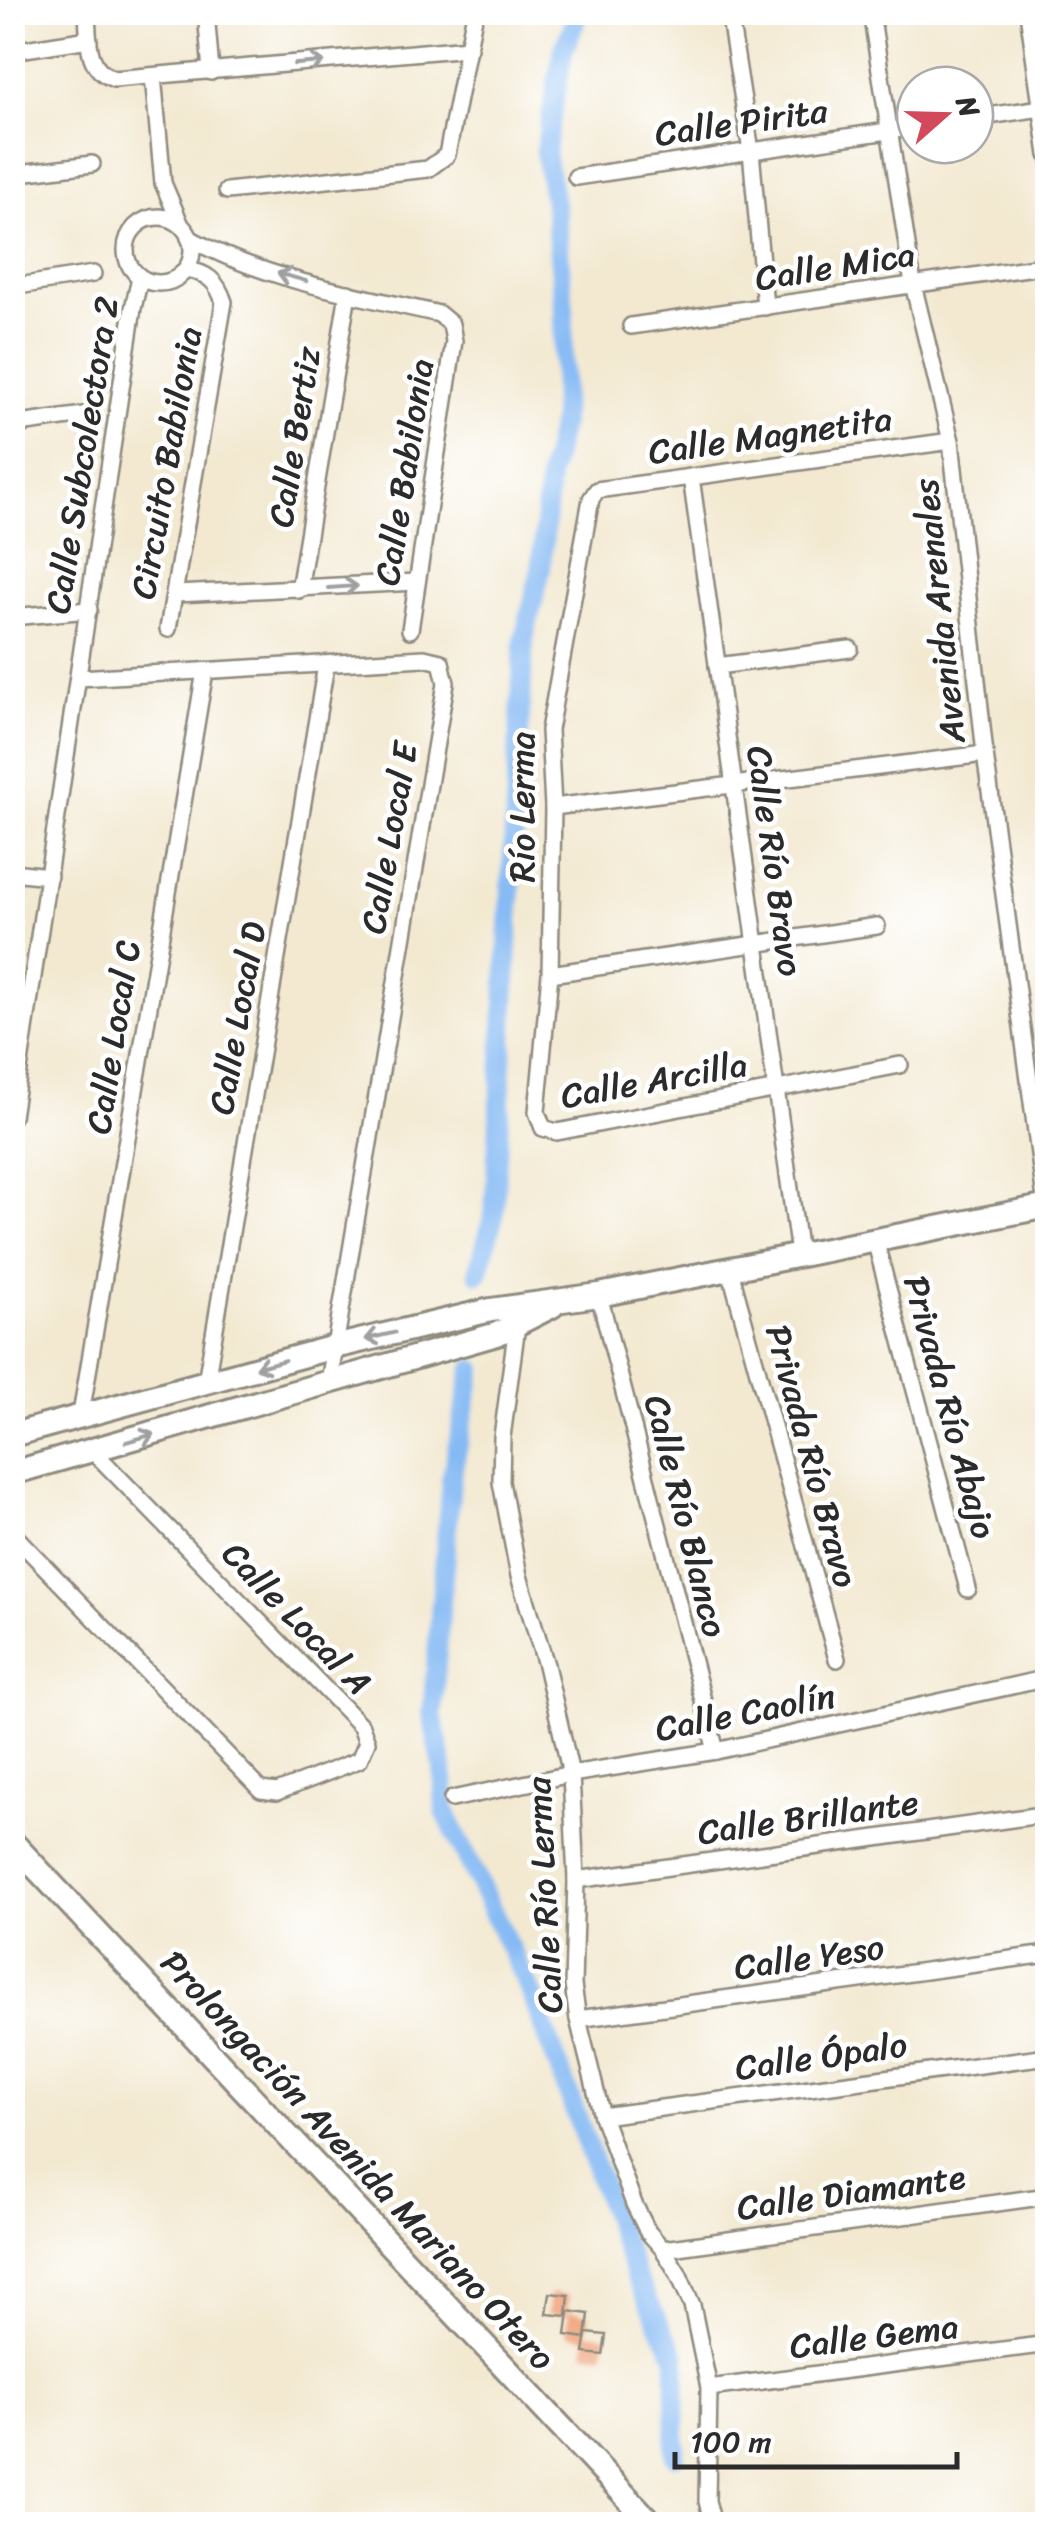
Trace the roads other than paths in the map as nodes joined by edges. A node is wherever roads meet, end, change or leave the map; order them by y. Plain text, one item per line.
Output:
1 (87, 12) edge
2 (206, 12) edge
3 (475, 12) edge
4 (729, 12) edge
5 (870, 12) edge
6 (1028, 12) edge
7 (89, 39) junction
8 (469, 48) junction
9 (12, 51) edge
10 (212, 72) junction
11 (153, 76) junction
12 (1044, 107) edge
13 (995, 115) edge
14 (895, 130) edge
15 (887, 131) junction
16 (750, 151) junction
17 (1048, 155) edge
18 (92, 164) dead end
19 (12, 174) edge
20 (576, 177) dead end
21 (163, 183) junction
22 (227, 190) dead end
23 (146, 218) junction
24 (186, 232) junction
25 (1048, 264) edge
26 (185, 270) junction
27 (93, 274) dead end
28 (140, 278) junction
29 (913, 284) junction
30 (12, 287) edge
31 (348, 294) junction
32 (765, 307) junction
33 (631, 326) dead end
34 (84, 415) dead end
35 (12, 425) edge
36 (951, 441) junction
37 (691, 476) junction
38 (597, 490) joint
39 (417, 582) junction
40 (299, 590) junction
41 (176, 594) junction
42 (89, 610) junction
43 (12, 617) edge
44 (168, 630) dead end
45 (410, 630) dead end
46 (850, 650) dead end
47 (326, 665) junction
48 (717, 666) junction
49 (205, 671) junction
50 (79, 678) junction
51 (985, 754) junction
52 (734, 785) junction
53 (553, 807) junction
54 (12, 872) edge
55 (50, 876) junction
56 (877, 926) dead end
57 (757, 944) junction
58 (550, 974) junction
59 (20, 1028) edge
60 (900, 1065) dead end
61 (776, 1088) junction
62 (12, 1117) edge
63 (543, 1128) joint
64 (1047, 1207) edge
65 (874, 1240) junction
66 (799, 1254) junction
67 (730, 1270) junction
68 (599, 1295) junction
69 (517, 1315) junction
70 (334, 1347) junction
71 (206, 1382) junction
72 (329, 1382) junction
73 (81, 1414) junction
74 (12, 1435) edge
75 (94, 1452) junction
76 (12, 1473) edge
77 (12, 1533) edge
78 (968, 1589) dead end
79 (837, 1659) dead end
80 (1048, 1678) edge
81 (716, 1751) junction
82 (571, 1774) junction
83 (452, 1798) dead end
84 (1048, 1814) edge
85 (12, 1842) edge
86 (576, 1880) junction
87 (1048, 1954) edge
88 (578, 2019) junction
89 (1048, 2056) edge
90 (602, 2116) junction
91 (1048, 2196) edge
92 (663, 2249) junction
93 (1048, 2344) edge
94 (709, 2388) junction
95 (652, 2524) edge
96 (713, 2524) edge

1 - 7 street
2 - 10 street
3 - 8 street
4 - 16 street
5 - 15 street, Avenida Arenales
6 - 12 street
7 - 9 street
7 - 11 street
10 -> 8 street
8 - 22 street
10 - 11 street
11 - 21 street
12 - 13 street
12 - 17 street
14 - 15 street, Calle Pirita
15 - 16 street, Calle Pirita
15 - 29 street, Avenida Arenales
16 - 20 street, Calle Pirita
16 - 32 street
18 - 19 street
21 - 23 street
21 - 24 street
23 - 24 street
23 - 28 street
24 - 26 street
31 -> 24 street
25 - 29 street, Calle Mica
26 - 28 street
26 - 41 street, Circuito Babilonia
27 - 30 street
28 - 42 street, Calle Subcolectora 2
29 - 32 street, Calle Mica
29 - 36 street, Avenida Arenales
31 - 39 street, Calle Babilonia
31 - 40 street, Calle Bertiz
32 - 33 street, Calle Mica
34 - 35 street
36 - 37 street, Calle Magnetita
36 - 51 street, Avenida Arenales
37 - 38 street, Calle Magnetita
37 - 48 street, Calle Río Bravo
38 - 53 street, Río Lerma
40 -> 39 street
39 - 45 street, Calle Babilonia
40 - 41 street
41 - 44 street, Circuito Babilonia
42 - 43 street
42 - 50 street, Calle Subcolectora 2
46 - 48 street
47 - 49 street, Calle Local E
47 - 70 street, Calle Local E
47 - 71 street, Calle Local D
48 - 52 street, Calle Río Bravo
49 - 50 street, Calle Local E
49 - 73 street, Calle Local C
50 - 55 street, Calle Subcolectora 2
51 - 52 street
51 - 64 street, Avenida Arenales
52 - 53 street
52 - 57 street, Calle Río Bravo
53 - 58 street, Río Lerma
54 - 55 street
55 - 59 street, Calle Subcolectora 2
56 - 57 street
57 - 58 street
57 - 61 street, Calle Río Bravo
58 - 63 street, Río Lerma
59 - 62 street, Calle Subcolectora 2
60 - 61 street, Calle Arcilla
61 - 63 street, Calle Arcilla
61 - 66 street, Calle Río Bravo
64 - 65 main road
65 - 66 main road
65 - 78 street, Privada Río Abajo
66 - 67 main road
67 - 68 main road
67 - 79 street, Privada Río Bravo
68 - 69 main road
68 - 81 street, Calle Río Blanco
69 -> 70 main road
69 - 72 main road
69 - 82 street, Calle Río Lerma
70 -> 71 main road
70 - 72 street, Calle Local E
71 - 73 main road
75 -> 72 main road
73 - 74 main road
75 - 76 main road
75 - 77 street, Calle Local A
80 - 81 street, Calle Caolín
81 - 82 street, Calle Caolín
82 - 83 street, Calle Caolín
82 - 86 street, Calle Río Lerma
84 - 86 street, Calle Brillante
85 - 95 main road, Prolongación Avenida Mariano Otero
86 - 88 street, Calle Río Lerma
87 - 88 street, Calle Yeso
88 - 90 street, Calle Río Lerma
89 - 90 street, Calle Ópalo
90 - 92 street, Calle Río Lerma
91 - 92 street, Calle Diamante
92 - 94 street, Calle Río Lerma
93 - 94 street, Calle Gema
94 - 96 street, Calle Río Lerma

